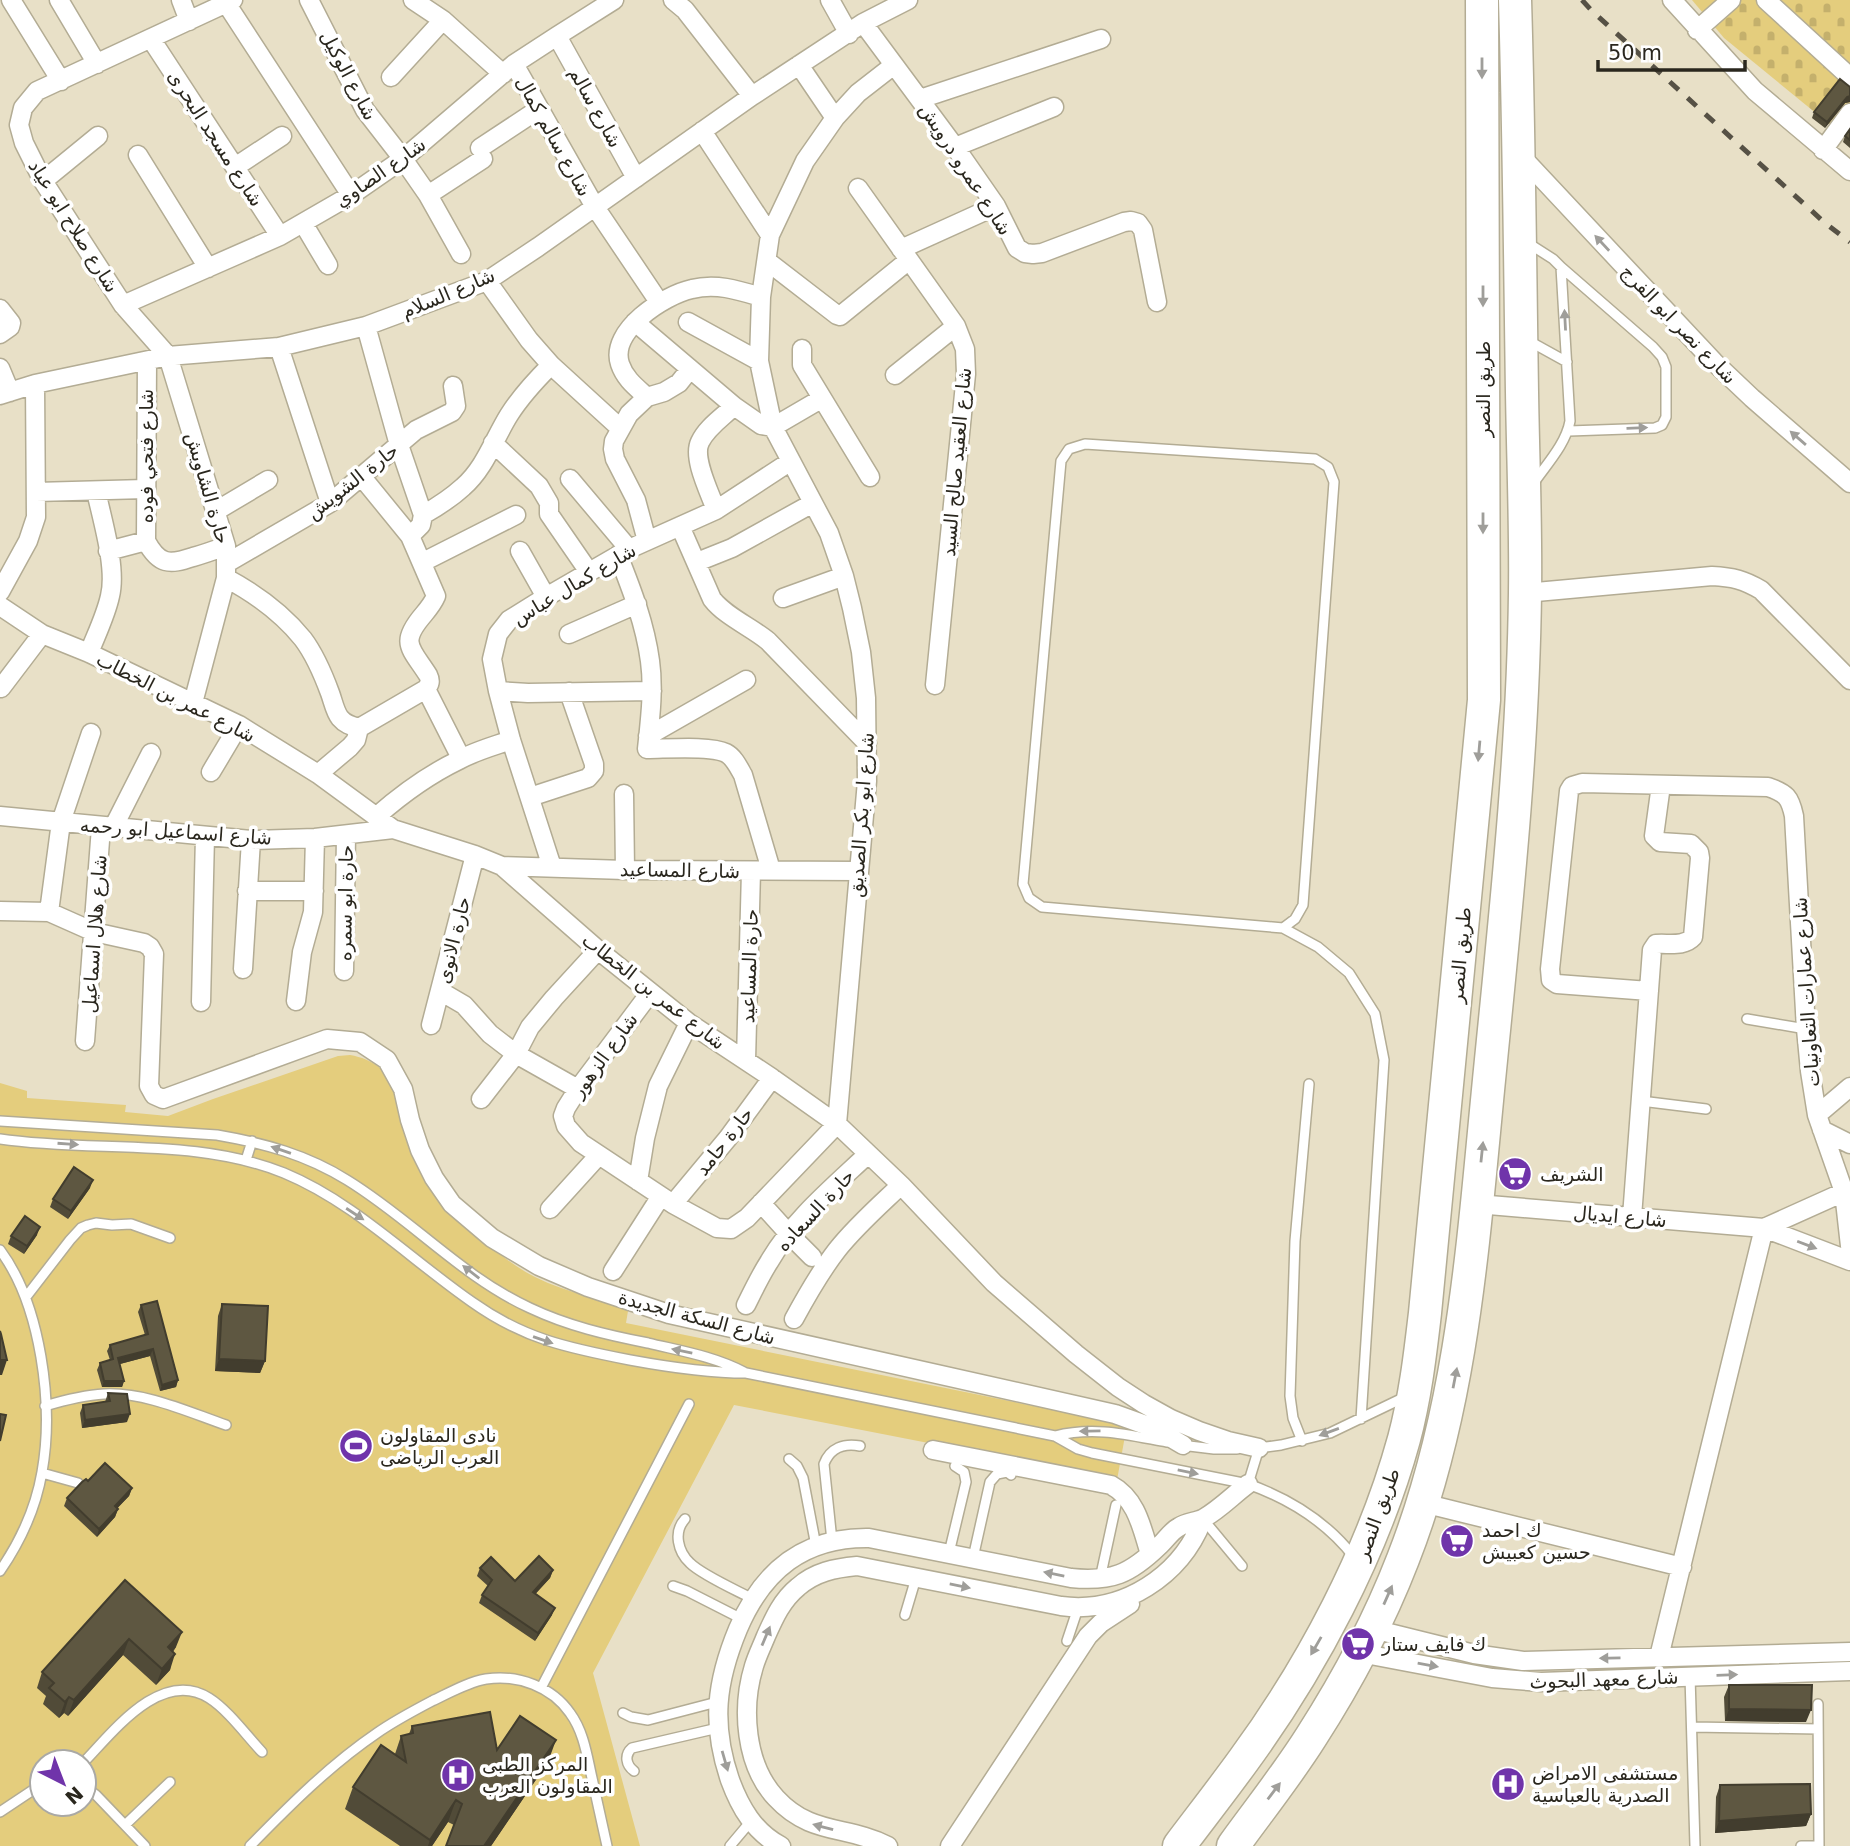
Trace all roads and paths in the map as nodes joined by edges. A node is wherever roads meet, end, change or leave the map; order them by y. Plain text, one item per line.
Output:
1 (11, 0) edge
2 (58, 0) edge
3 (181, 0) edge
4 (309, 0) edge
5 (614, 0) edge
6 (673, 0) edge
7 (830, 0) edge
8 (908, 0) edge
9 (1482, 0) edge
10 (1516, 0) edge
11 (1672, 0) edge
12 (1731, 0) edge
13 (1766, 0) edge
14 (229, 2) edge
15 (420, 2) edge
16 (443, 19) junction
17 (189, 21) junction
18 (856, 28) junction
19 (1698, 30) junction
20 (556, 36) junction
21 (150, 39) junction
22 (1101, 39) dead end
23 (97, 64) junction
24 (799, 65) junction
25 (894, 65) junction
26 (509, 69) junction
27 (391, 77) dead end
28 (1850, 77) edge
29 (61, 81) junction
30 (752, 96) junction
31 (920, 99) junction
32 (1055, 107) dead end
33 (539, 108) junction
34 (1850, 113) edge
35 (835, 118) junction
36 (702, 131) junction
37 (98, 136) dead end
38 (282, 136) dead end
39 (955, 147) junction
40 (1823, 150) junction
41 (138, 155) dead end
42 (1519, 155) junction
43 (403, 159) junction
44 (235, 167) junction
45 (1850, 171) edge
46 (636, 178) junction
47 (43, 181) junction
48 (858, 188) dead end
49 (351, 195) junction
50 (428, 195) junction
51 (996, 206) junction
52 (595, 207) junction
53 (303, 223) junction
54 (769, 235) junction
55 (281, 236) junction
56 (1520, 238) junction
57 (461, 254) dead end
58 (905, 255) junction
59 (766, 261) junction
60 (328, 265) dead end
61 (1561, 267) junction
62 (208, 268) junction
63 (487, 281) junction
64 (761, 297) junction
65 (659, 302) junction
66 (1157, 302) dead end
67 (123, 305) junction
68 (0, 309) edge
69 (635, 322) junction
70 (688, 322) dead end
71 (366, 326) junction
72 (956, 326) junction
73 (0, 334) edge
74 (1521, 338) junction
75 (279, 347) junction
76 (802, 349) dead end
77 (167, 356) junction
78 (147, 361) junction
79 (759, 361) junction
80 (1567, 362) junction
81 (551, 365) junction
82 (0, 368) edge
83 (690, 369) junction
84 (895, 375) dead end
85 (35, 384) junction
86 (453, 386) dead end
87 (5, 394) edge
88 (648, 397) junction
89 (821, 399) junction
90 (734, 406) junction
91 (774, 427) junction
92 (620, 428) junction
93 (1569, 431) junction
94 (493, 443) junction
95 (399, 445) junction
96 (791, 461) junction
97 (361, 476) junction
98 (870, 477) dead end
99 (570, 479) dead end
100 (268, 480) dead end
101 (1850, 482) edge
102 (145, 489) junction
103 (96, 491) junction
104 (36, 492) junction
105 (1524, 496) junction
106 (330, 503) junction
107 (813, 503) junction
108 (716, 510) junction
109 (216, 511) junction
110 (423, 515) junction
111 (516, 515) dead end
112 (680, 526) junction
113 (410, 536) junction
114 (146, 541) junction
115 (647, 541) junction
116 (108, 551) junction
117 (520, 551) dead end
118 (623, 552) junction
119 (227, 562) junction
120 (423, 562) junction
121 (697, 562) junction
122 (589, 572) junction
123 (844, 576) junction
124 (0, 592) edge
125 (1525, 593) junction
126 (546, 597) junction
127 (783, 598) dead end
128 (637, 604) junction
129 (0, 606) edge
130 (42, 634) junction
131 (569, 634) dead end
132 (89, 653) junction
133 (746, 680) dead end
134 (1850, 680) edge
135 (935, 685) dead end
136 (1, 688) edge
137 (426, 689) junction
138 (498, 691) junction
139 (652, 691) junction
140 (569, 692) junction
141 (193, 704) junction
142 (239, 725) junction
143 (359, 728) junction
144 (91, 733) dead end
145 (511, 740) junction
146 (648, 743) junction
147 (867, 743) junction
148 (151, 752) dead end
149 (461, 758) junction
150 (211, 772) dead end
151 (318, 775) junction
152 (1661, 785) junction
153 (624, 794) dead end
154 (530, 797) junction
155 (0, 816) edge
156 (377, 816) junction
157 (61, 822) junction
158 (107, 827) junction
159 (393, 829) junction
160 (346, 835) junction
161 (205, 836) junction
162 (315, 838) junction
163 (251, 840) junction
164 (475, 855) junction
165 (502, 866) junction
166 (552, 867) junction
167 (625, 870) junction
168 (771, 870) junction
169 (751, 871) junction
170 (858, 871) junction
171 (247, 891) junction
172 (314, 891) junction
173 (0, 911) edge
174 (49, 912) junction
175 (1283, 928) junction
176 (94, 932) junction
177 (598, 950) junction
178 (243, 969) dead end
179 (344, 971) dead end
180 (1649, 991) junction
181 (440, 992) junction
182 (650, 993) junction
183 (296, 1000) dead end
184 (201, 1002) dead end
185 (1746, 1019) dead end
186 (689, 1023) junction
187 (431, 1025) dead end
188 (1806, 1029) junction
189 (85, 1041) dead end
190 (516, 1054) junction
191 (746, 1060) junction
192 (772, 1078) junction
193 (1309, 1084) dead end
194 (1850, 1087) edge
195 (578, 1089) junction
196 (481, 1099) dead end
197 (1641, 1101) junction
198 (1706, 1109) dead end
199 (0, 1121) edge
200 (1820, 1122) junction
201 (38, 1123) junction
202 (837, 1124) junction
203 (0, 1139) edge
204 (252, 1141) junction
205 (35, 1142) junction
206 (1850, 1144) edge
207 (868, 1154) junction
208 (599, 1155) junction
209 (246, 1160) junction
210 (639, 1181) junction
211 (901, 1185) junction
212 (1844, 1192) junction
213 (667, 1200) junction
214 (761, 1203) junction
215 (1477, 1204) junction
216 (550, 1209) dead end
217 (1632, 1217) junction
218 (1763, 1228) junction
219 (789, 1234) junction
220 (170, 1238) dead end
221 (1850, 1246) edge
222 (0, 1250) edge
223 (812, 1257) dead end
224 (1850, 1261) edge
225 (613, 1271) dead end
226 (26, 1297) junction
227 (746, 1305) dead end
228 (794, 1319) dead end
229 (746, 1373) junction
230 (1414, 1394) junction
231 (688, 1404) dead end
232 (45, 1406) junction
233 (1361, 1419) junction
234 (226, 1425) dead end
235 (1055, 1436) junction
236 (1302, 1441) junction
237 (1183, 1445) junction
238 (860, 1446) dead end
239 (1259, 1448) junction
240 (933, 1450) dead end
241 (789, 1459) dead end
242 (955, 1466) dead end
243 (42, 1473) junction
244 (1011, 1475) dead end
245 (78, 1483) edge
246 (1248, 1484) junction
247 (1423, 1503) junction
248 (1116, 1505) dead end
249 (685, 1519) dead end
250 (1203, 1519) junction
251 (1165, 1541) junction
252 (824, 1544) junction
253 (949, 1553) junction
254 (1150, 1554) junction
255 (972, 1558) junction
256 (1180, 1558) junction
257 (1359, 1564) junction
258 (1242, 1566) dead end
259 (1682, 1567) junction
260 (835, 1568) junction
261 (0, 1571) edge
262 (916, 1578) junction
263 (1094, 1579) junction
264 (673, 1586) dead end
265 (1138, 1592) junction
266 (753, 1599) junction
267 (1078, 1608) junction
268 (905, 1615) dead end
269 (743, 1619) junction
270 (1067, 1641) dead end
271 (1366, 1641) junction
272 (1850, 1652) edge
273 (1659, 1657) junction
274 (1850, 1671) edge
275 (1690, 1676) junction
276 (541, 1688) junction
277 (717, 1702) junction
278 (1818, 1704) dead end
279 (623, 1713) dead end
280 (748, 1724) junction
281 (1692, 1727) junction
282 (718, 1728) junction
283 (1818, 1730) junction
284 (98, 1748) edge
285 (262, 1752) dead end
286 (634, 1771) dead end
287 (170, 1782) dead end
288 (28, 1793) edge
289 (98, 1799) edge
290 (0, 1812) edge
291 (125, 1825) junction
292 (753, 1833) edge
293 (145, 1846) edge
294 (250, 1846) edge
295 (607, 1846) edge
296 (730, 1846) edge
297 (781, 1846) edge
298 (888, 1846) edge
299 (950, 1846) edge
300 (1179, 1846) edge
301 (1233, 1846) edge
302 (1695, 1846) edge
303 (1801, 1846) edge
304 (1819, 1846) edge

1 - 29 street
2 - 23 street
3 - 17 street
4 - 43 street, شارع الوكيل
5 - 20 street, شارع الصاوي
6 - 30 street
7 - 18 street, شارع عمرو درويش
8 - 18 street, شارع السلام
9 -> 230 highway, طريق النصر
10 - 42 highway, طريق النصر
11 - 19 street
12 - 19 street
13 - 28 street
14 - 17 street, شارع صلاح ابو عياد
14 - 49 street
15 - 16 street, شارع سالم كمال
16 - 26 street, شارع سالم كمال
16 - 27 street
17 - 21 street, شارع صلاح ابو عياد
18 - 24 street, شارع السلام
18 - 25 street, شارع عمرو درويش
19 - 40 street
20 - 26 street, شارع الصاوي
20 - 46 street, شارع سالم
21 - 23 street, شارع صلاح ابو عياد
21 - 44 street, شارع مسجد البحرى
22 - 31 street
23 - 29 street, شارع صلاح ابو عياد
24 - 30 street, شارع السلام
24 - 35 street
25 - 31 street, شارع عمرو درويش
25 - 35 street, شارع ابو بكر الصديق
26 - 33 street, شارع سالم كمال
26 - 43 street, شارع الصاوي
29 - 47 street, شارع صلاح ابو عياد
30 - 36 street, شارع السلام
31 - 39 street, شارع عمرو درويش
32 - 39 street
33 - 50 street
33 - 52 street, شارع سالم كمال
34 - 40 street
35 - 54 street, شارع ابو بكر الصديق
36 - 46 street, شارع السلام
36 - 54 street
37 - 47 street
38 - 44 street
39 - 51 street, شارع عمرو درويش
40 - 45 street
41 - 62 street
42 - 56 highway, طريق النصر
101 -> 42 street, شارع نصر ابو الفرج
43 - 49 street, شارع الصاوي
43 - 50 street, شارع الوكيل
44 - 55 street, شارع مسجد البحرى
46 - 52 street, شارع السلام
47 - 67 street, شارع صلاح ابو عياد
48 - 58 street, شارع العقيد صالح السيد
49 - 53 street, شارع الصاوي
50 - 57 street, شارع الوكيل
51 - 58 street
51 - 66 street, شارع عمرو درويش
52 - 63 street, شارع السلام
52 - 65 street, شارع سالم كمال
53 - 55 street, شارع الصاوي
53 - 60 street
54 - 59 street, شارع ابو بكر الصديق
55 - 62 street, شارع الصاوي
56 - 61 lane
56 - 74 highway, طريق النصر
58 - 59 street
58 - 72 street, شارع العقيد صالح السيد
59 - 64 street, شارع ابو بكر الصديق
80 -> 61 lane
93 -> 61 lane
62 - 67 street, شارع الصاوي
63 - 71 street, شارع السلام
63 - 81 street
64 - 65 street
64 - 79 street, شارع ابو بكر الصديق
65 - 69 street
67 - 77 street, شارع صلاح ابو عياد
68 - 73 street
69 - 83 street
69 - 88 street
70 - 79 street
71 - 75 street, شارع السلام
71 - 95 street
72 - 84 street
72 - 135 street, شارع العقيد صالح السيد
74 - 80 lane
74 - 105 highway, طريق النصر
75 - 77 street, شارع السلام
75 - 106 street
76 - 89 street
77 - 78 street, شارع السلام
77 - 109 street, حارة الشاويش
78 - 85 street, شارع السلام
78 - 102 street, شارع فتحي فوده
79 - 91 street, شارع ابو بكر الصديق
80 - 93 lane
81 - 92 street
81 - 94 street
82 - 87 street
83 - 88 street
83 - 90 street
85 - 87 street, شارع السلام
85 - 104 street
86 - 95 street, حارة الشويش
88 - 92 street
89 - 91 street
89 - 98 street
90 - 91 street
90 - 108 street
91 - 96 street, شارع ابو بكر الصديق
92 - 115 street
93 - 105 lane
94 - 110 street
94 - 122 street
95 - 97 street, حارة الشويش
95 - 110 street
96 - 107 street, شارع ابو بكر الصديق
96 - 108 street, شارع كمال عباس
97 - 106 street, حارة الشويش
97 - 113 street
99 - 118 street
100 - 109 street
102 - 103 street
102 - 114 street, شارع فتحي فوده
103 - 104 street
103 - 116 street
104 - 124 street
105 - 125 highway, طريق النصر
106 - 119 street, حارة الشويش
107 - 121 street
107 - 123 street, شارع ابو بكر الصديق
108 - 112 street, شارع كمال عباس
109 - 119 street, حارة الشاويش
110 - 113 street
111 - 120 street
112 - 115 street, شارع كمال عباس
112 - 121 street
113 - 120 street
114 - 116 street
114 - 119 street, شارع فتحي فوده
115 - 118 street, شارع كمال عباس
116 - 132 street
117 - 126 street
118 - 122 street, شارع كمال عباس
118 - 128 street
119 - 141 street
119 - 143 street
120 - 137 street
121 - 147 street
122 - 126 street, شارع كمال عباس
123 - 127 street
123 - 147 street, شارع ابو بكر الصديق
125 - 134 street
215 -> 125 highway, طريق النصر
126 - 138 street, شارع كمال عباس
128 - 131 street
128 - 139 street
129 - 130 street, شارع عمر بن الخطاب
130 - 132 street, شارع عمر بن الخطاب
130 - 136 street
132 - 141 street, شارع عمر بن الخطاب
133 - 146 street
137 - 143 street
137 - 149 street
138 - 140 street
138 - 145 street, شارع كمال عباس
139 - 140 street
139 - 146 street
140 - 154 street
141 - 142 street, شارع عمر بن الخطاب
142 - 150 street
142 - 151 street, شارع عمر بن الخطاب
143 - 151 street
144 - 157 street
145 - 149 street
145 - 154 street, شارع كمال عباس
146 - 168 street
147 - 170 street, شارع ابو بكر الصديق
148 - 158 street
149 - 156 street
151 - 156 street, شارع عمر بن الخطاب
152 - 180 street
152 - 180 street
152 - 188 street, شارع عمارات التعاونيات
153 - 167 street
154 - 166 street, شارع كمال عباس
155 - 157 street, شارع اسماعيل ابو رحمه
156 - 159 street, شارع عمر بن الخطاب
157 - 158 street, شارع اسماعيل ابو رحمه
157 - 174 street
158 - 161 street, شارع اسماعيل ابو رحمه
158 - 176 street, شارع هلال اسماعيل
159 - 160 street, شارع اسماعيل ابو رحمه
159 - 164 street, شارع عمر بن الخطاب
160 - 162 street, شارع اسماعيل ابو رحمه
160 - 179 street, حارة ابو سمره
161 - 163 street, شارع اسماعيل ابو رحمه
161 - 184 street
162 - 163 street, شارع اسماعيل ابو رحمه
162 - 172 street
163 - 171 street
164 - 165 street, شارع عمر بن الخطاب
164 - 181 street, حارة الانوى
165 - 166 street, شارع المساعيد
165 - 177 street, شارع عمر بن الخطاب
166 - 167 street, شارع المساعيد
167 - 169 street, شارع المساعيد
168 - 169 street, شارع المساعيد
168 - 170 street, شارع المساعيد
169 - 191 street, حارة المساعيد
170 - 202 street, شارع ابو بكر الصديق
171 - 172 street
171 - 178 street
172 - 183 street
173 - 174 street
174 - 176 street
175 - 175 lane
175 - 233 lane
176 - 189 street, شارع هلال اسماعيل
176 - 237 street, شارع السكة الجديدة
177 - 182 street, شارع عمر بن الخطاب
177 - 190 street
180 - 197 street
181 - 187 street, حارة الانوى
181 - 190 street
182 - 186 street, شارع عمر بن الخطاب
182 - 195 street, شارع الزهور
185 - 188 lane
186 - 191 street, شارع عمر بن الخطاب
186 - 210 street
188 - 200 street, شارع عمارات التعاونيات
190 - 195 street
190 - 196 street
191 - 192 street, شارع عمر بن الخطاب
192 - 202 street, شارع عمر بن الخطاب
192 - 213 street, حارة حامد
193 - 236 lane
194 - 200 street
195 - 208 street, شارع الزهور
197 - 198 lane
197 - 217 street
199 - 201 lane
200 - 206 street
200 - 212 street, شارع عمارات التعاونيات
201 - 204 lane
201 - 205 lane
202 - 207 street, شارع عمر بن الخطاب
202 - 214 street
203 - 205 lane
204 - 209 lane
229 -> 204 lane
205 -> 209 lane
207 - 211 street, شارع عمر بن الخطاب
207 - 219 street, حارة السعاده
208 - 210 street, شارع الزهور
208 - 216 street
209 -> 229 lane
210 - 213 street, شارع الزهور
211 - 228 street
211 - 239 street, شارع عمر بن الخطاب
212 - 218 street, شارع ايديال
212 - 221 street, شارع عمارات التعاونيات
213 - 214 street, شارع الزهور
213 - 225 street, حارة حامد
214 - 219 street
215 - 217 street, شارع ايديال
247 -> 215 highway, طريق النصر
217 - 218 street, شارع ايديال
218 -> 224 street, شارع ايديال
218 - 259 street
219 - 223 street
219 - 227 street, حارة السعاده
220 - 226 lane
222 - 226 lane
226 - 232 lane
229 - 235 lane
230 - 233 lane
230 - 257 highway, طريق النصر
231 - 276 lane
232 - 234 lane
232 - 243 lane
233 -> 236 lane
237 -> 235 lane
235 -> 246 lane
236 - 239 lane
237 - 239 lane
238 - 252 lane
239 - 246 lane
240 - 254 street
241 - 252 lane
242 - 253 lane
243 - 245 lane
243 - 261 lane
244 - 255 lane
246 - 250 street
246 - 257 lane
247 - 259 street
271 -> 247 highway, طريق النصر
248 - 263 lane
249 - 266 lane
250 - 251 street
250 - 256 street
250 - 258 lane
251 - 254 street
251 - 256 street
252 - 253 street
252 - 260 street
252 - 266 street
253 - 255 street
254 - 263 street
263 -> 255 street
256 - 265 street
257 -> 300 highway, طريق النصر
259 - 273 street
260 - 262 street
280 -> 260 street
262 -> 267 street
262 - 268 lane
263 - 267 street
264 - 269 lane
265 - 267 street
265 - 299 street
266 - 269 street
267 - 270 lane
269 - 277 street
273 -> 271 street, شارع معهد البحوث
271 -> 275 street, شارع معهد البحوث
301 -> 271 highway, طريق النصر
272 - 273 street, شارع معهد البحوث
275 -> 274 street, شارع معهد البحوث
275 - 281 lane
276 - 294 lane
276 - 295 lane
277 - 279 lane
277 - 282 street
278 - 283 lane
280 - 282 street
298 -> 280 street
281 - 283 lane
281 - 302 lane
282 - 286 lane
282 -> 292 street
283 - 304 lane
284 - 285 lane
287 - 291 lane
288 - 290 lane
289 - 291 lane
291 - 293 lane
292 - 296 lane
292 - 297 street
303 - 304 lane

